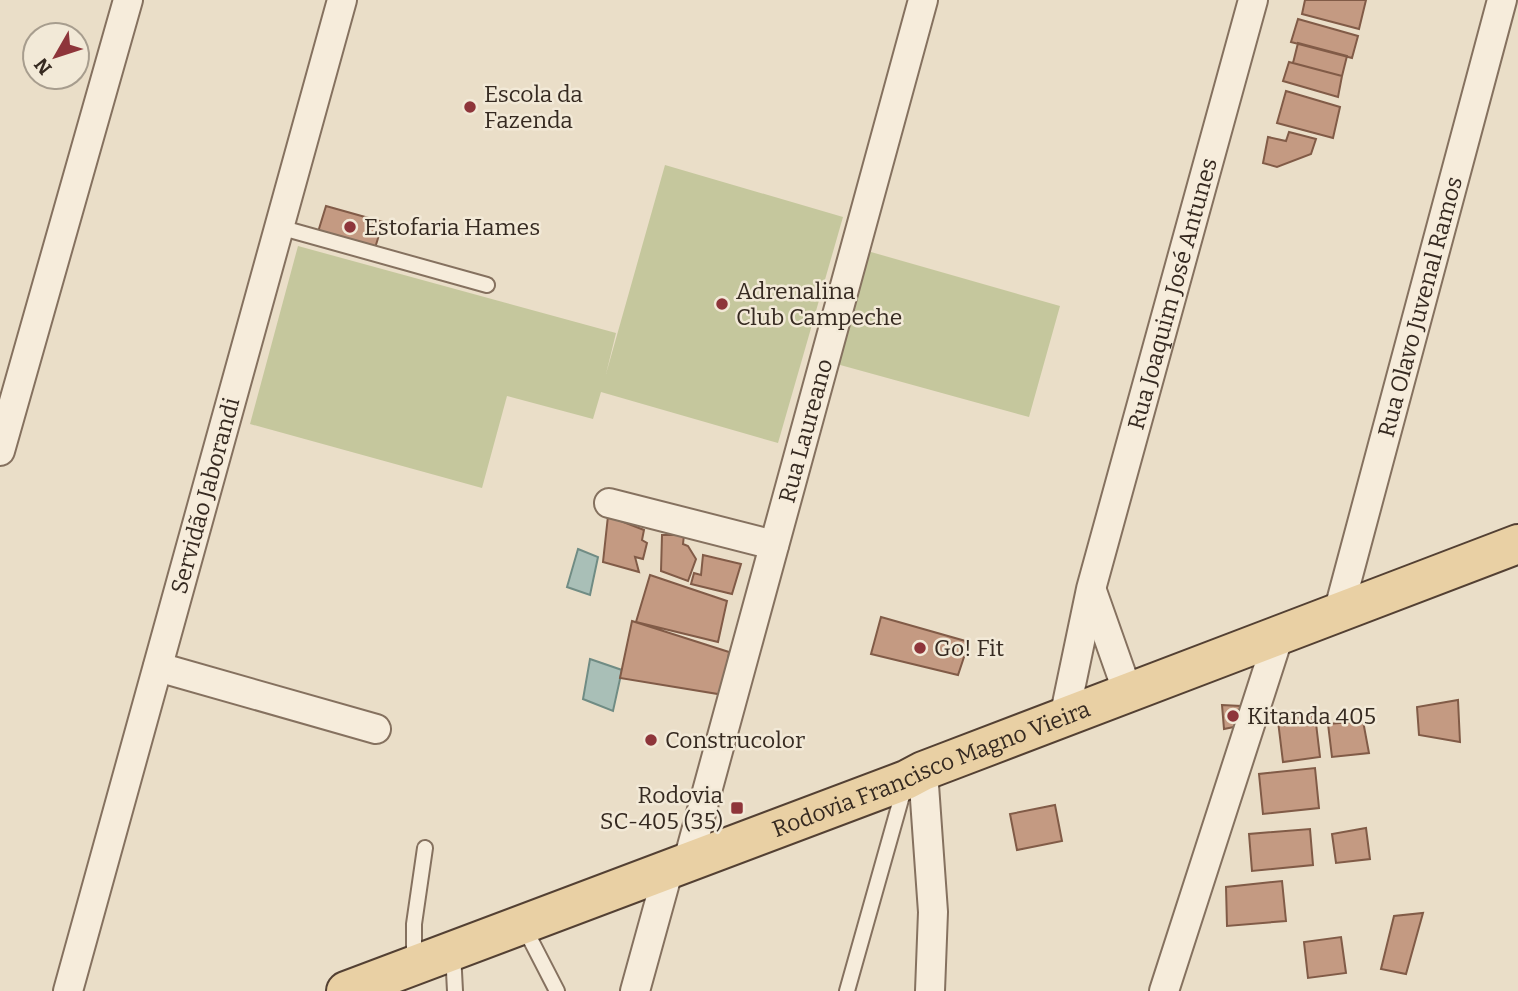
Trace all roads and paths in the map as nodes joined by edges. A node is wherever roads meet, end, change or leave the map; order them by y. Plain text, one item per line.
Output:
1 (128, 0) edge
2 (342, 0) edge
3 (923, 0) edge
4 (1253, 0) edge
5 (1502, 0) edge
6 (279, 227) junction
7 (487, 285) dead end
8 (0, 451) edge
9 (609, 503) dead end
10 (1518, 544) edge
11 (774, 545) junction
12 (1091, 589) junction
13 (1338, 612) junction
14 (1279, 635) junction
15 (158, 667) junction
16 (1128, 693) junction
17 (1064, 718) junction
18 (376, 729) dead end
19 (914, 776) junction
20 (425, 848) dead end
21 (678, 864) junction
22 (523, 923) junction
23 (453, 950) junction
24 (414, 965) junction
25 (68, 991) edge
26 (346, 991) edge
27 (455, 991) edge
28 (557, 991) edge
29 (635, 991) edge
30 (848, 991) edge
31 (930, 991) edge
32 (1164, 991) edge

1 - 8 street
2 - 6 street, Servidão Jaborandi
3 - 11 street, Rua Laureano
4 - 12 street, Rua Joaquim José Antunes
5 - 13 street, Rua Olavo Juvenal Ramos
6 - 7 lane
6 - 15 street, Servidão Jaborandi
9 - 11 street
10 - 13 main road, Rodovia Francisco Magno Vieira
11 - 21 street, Rua Laureano
12 - 16 street
12 - 17 street, Rua Joaquim José Antunes
13 - 14 main road, Rodovia Francisco Magno Vieira
14 - 16 main road, Rodovia Francisco Magno Vieira
14 - 32 street
15 - 18 street
15 - 25 street, Servidão Jaborandi
16 - 17 main road, Rodovia Francisco Magno Vieira
17 - 19 main road, Rodovia Francisco Magno Vieira
19 - 21 main road, Rodovia Francisco Magno Vieira
19 - 30 lane
19 - 31 street
20 - 24 lane
21 - 22 main road, Rodovia Francisco Magno Vieira
21 - 29 street, Rua Laureano
22 - 23 main road, Rodovia Francisco Magno Vieira
22 - 28 lane
23 - 24 main road, Rodovia Francisco Magno Vieira
23 - 27 lane
24 - 26 main road, Rodovia Francisco Magno Vieira

